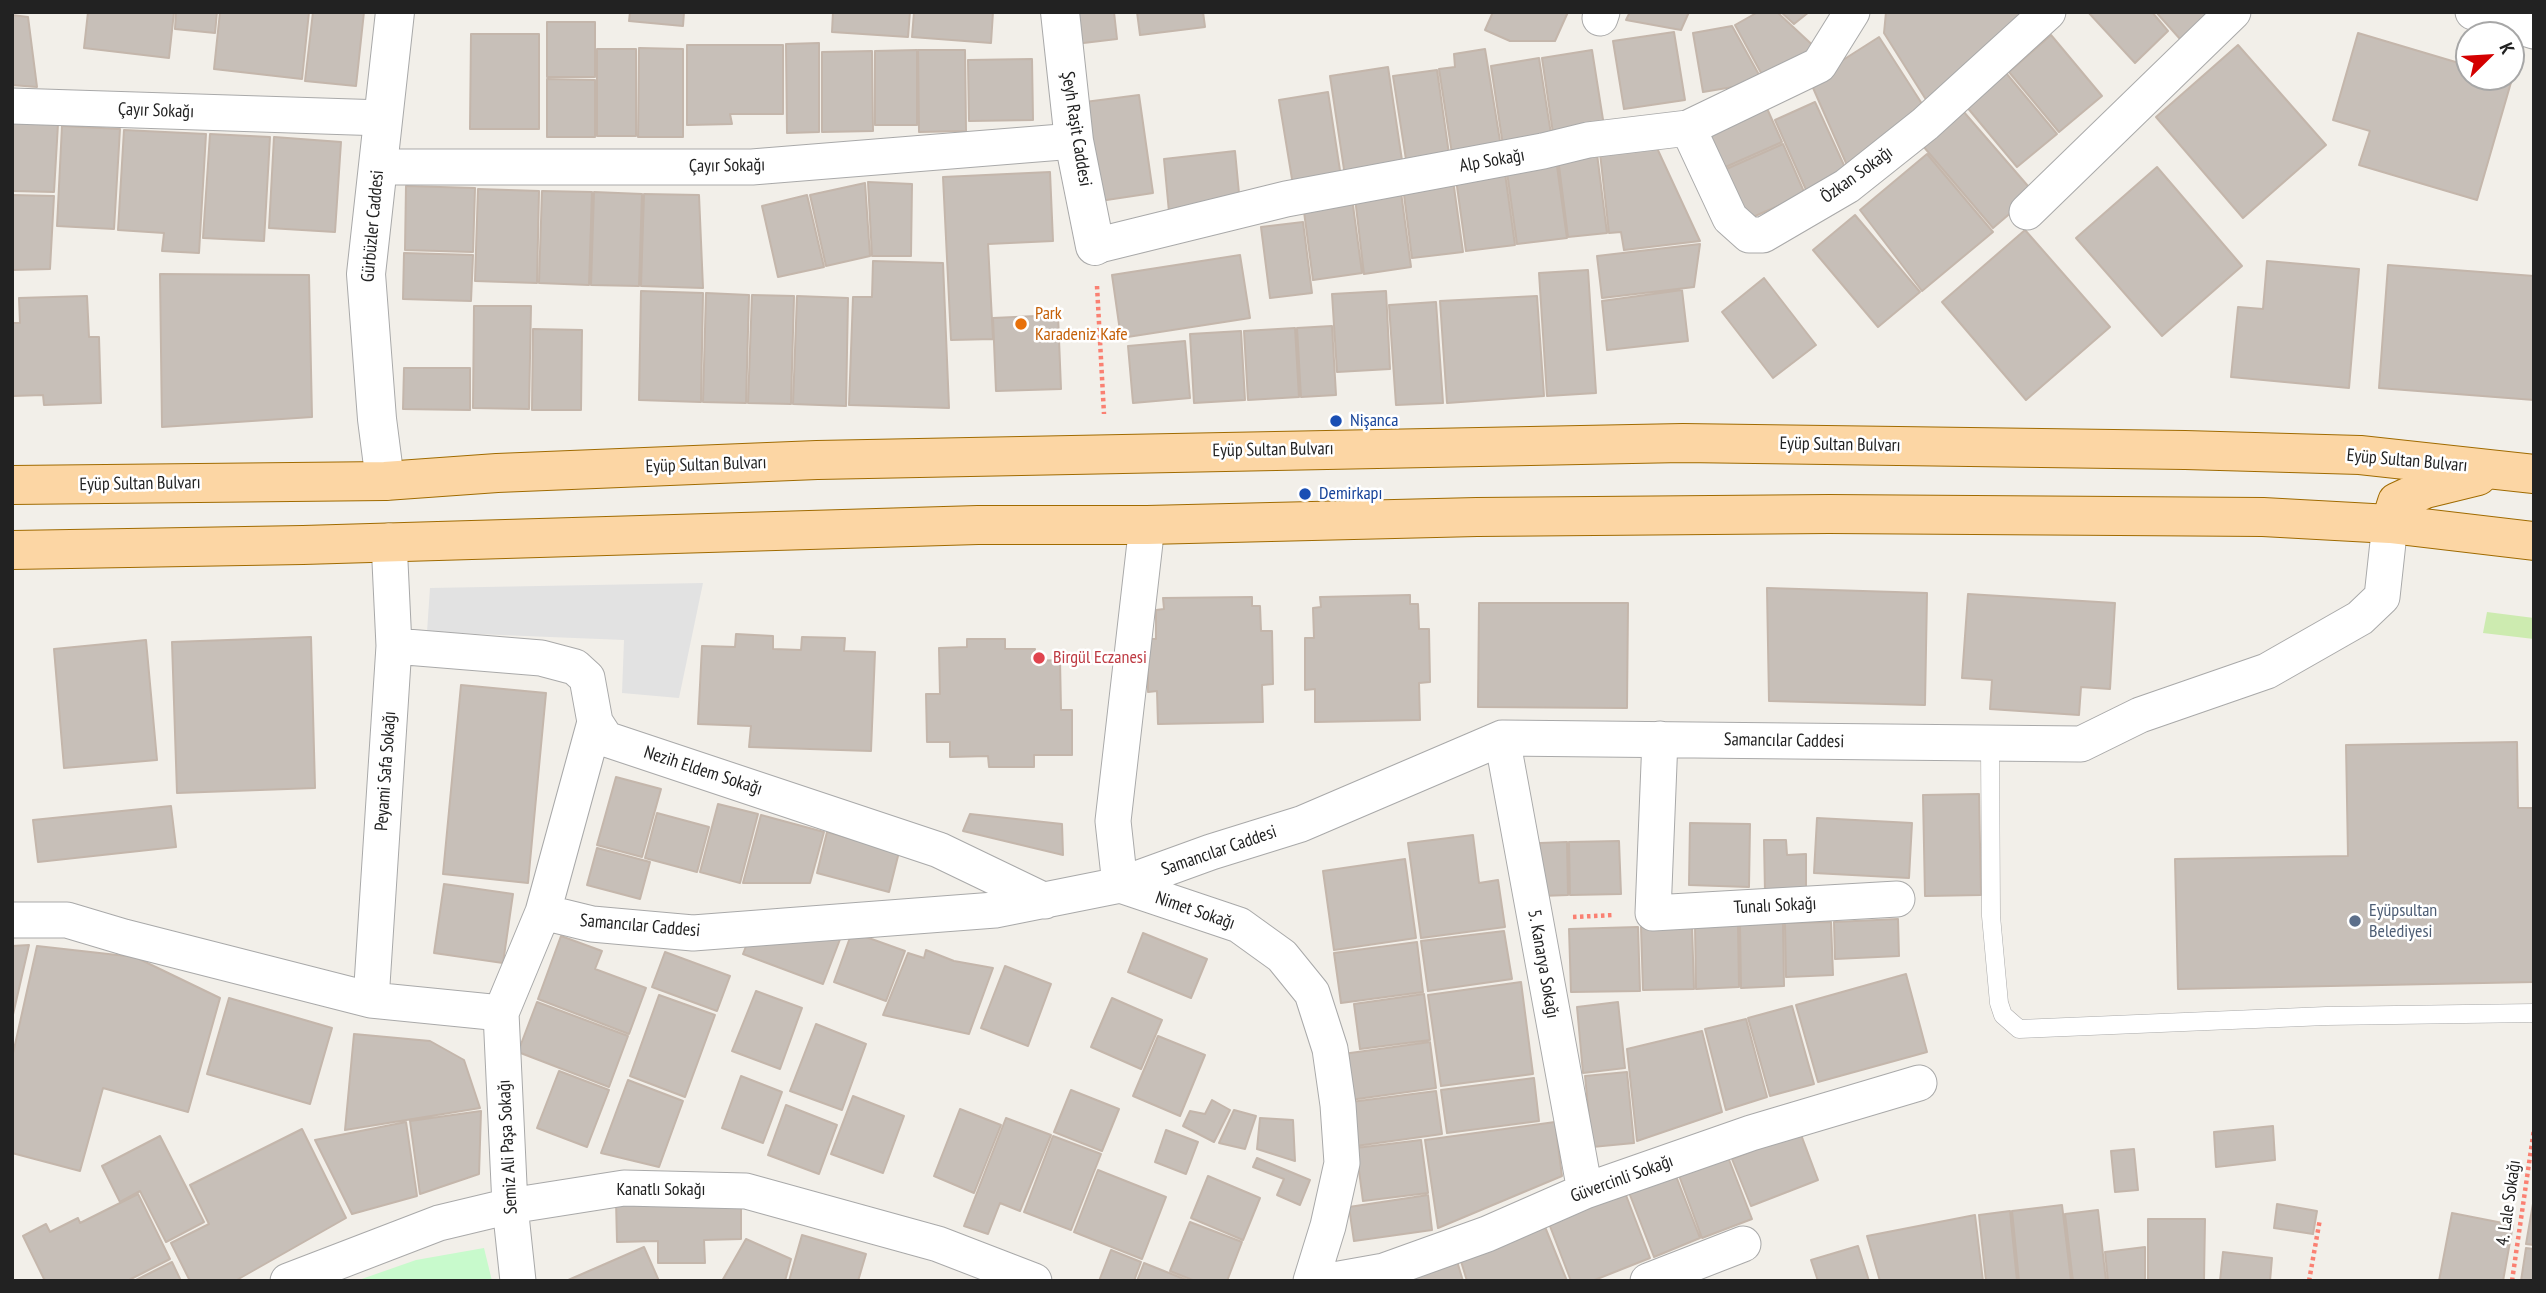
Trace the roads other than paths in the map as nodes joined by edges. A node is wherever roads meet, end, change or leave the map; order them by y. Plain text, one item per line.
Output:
1 (395, 12) edge
2 (1060, 12) edge
3 (1852, 12) edge
4 (2048, 12) edge
5 (2233, 12) edge
6 (2473, 12) edge
7 (2534, 31) edge
8 (12, 106) edge
9 (384, 118) junction
10 (1688, 128) junction
11 (1074, 141) junction
12 (379, 167) junction
13 (2028, 212) dead end
14 (1095, 246) joint
15 (2519, 471) edge
16 (385, 481) junction
17 (12, 485) edge
18 (2390, 524) junction
19 (1147, 525) junction
20 (389, 541) junction
21 (2534, 541) edge
22 (12, 550) edge
23 (394, 646) junction
24 (595, 722) junction
25 (1502, 738) junction
26 (1660, 739) junction
27 (1990, 744) junction
28 (1120, 885) junction
29 (1897, 900) dead end
30 (1045, 901) junction
31 (543, 912) junction
32 (12, 920) edge
33 (371, 1000) junction
34 (501, 1013) junction
35 (2534, 1013) edge
36 (1919, 1083) dead end
37 (1585, 1191) junction
38 (510, 1206) junction
39 (1743, 1244) dead end
40 (288, 1281) edge
41 (518, 1281) edge
42 (1034, 1281) edge
43 (1311, 1281) edge
44 (1328, 1281) edge
45 (1648, 1281) edge

1 - 9 street, Gürbüzler Caddesi
2 - 11 street, Şeyh Raşit Caddesi
3 - 10 street, Alp Sokağı
4 - 10 street, Özkan Sokağı
5 - 13 street
6 - 7 street
8 - 9 street, Çayır Sokağı
9 - 12 street, Gürbüzler Caddesi
10 - 14 street, Alp Sokağı
11 - 12 street, Çayır Sokağı
11 - 14 street, Şeyh Raşit Caddesi
12 - 16 street, Gürbüzler Caddesi
15 - 16 main road, Eyüp Sultan Bulvarı
15 - 18 main road
16 - 17 main road, Eyüp Sultan Bulvarı
16 - 20 main road
18 - 19 main road
18 - 21 main road
18 - 27 street, Samancılar Caddesi
19 - 20 main road
19 - 28 street
20 - 22 main road
20 - 23 street, Peyami Safa Sokağı
23 - 24 street
23 - 33 street, Peyami Safa Sokağı
24 - 30 street, Nezih Eldem Sokağı
24 - 31 street
25 - 26 street, Samancılar Caddesi
25 - 28 street, Samancılar Caddesi
25 - 37 street, 5. Kanarya Sokağı
26 - 27 street, Samancılar Caddesi
26 - 29 street, Tunalı Sokağı
27 - 35 lane
28 - 30 street, Samancılar Caddesi
28 - 43 street, Nimet Sokağı
30 - 31 street, Samancılar Caddesi
31 - 34 street
32 - 33 street
33 - 34 street
34 - 38 street, Semiz Ali Paşa Sokağı
36 - 37 street, Güvercinli Sokağı
37 - 44 street, Güvercinli Sokağı
38 - 40 street, Kanatlı Sokağı
38 - 41 street, Semiz Ali Paşa Sokağı
38 - 42 street, Kanatlı Sokağı
39 - 45 street

